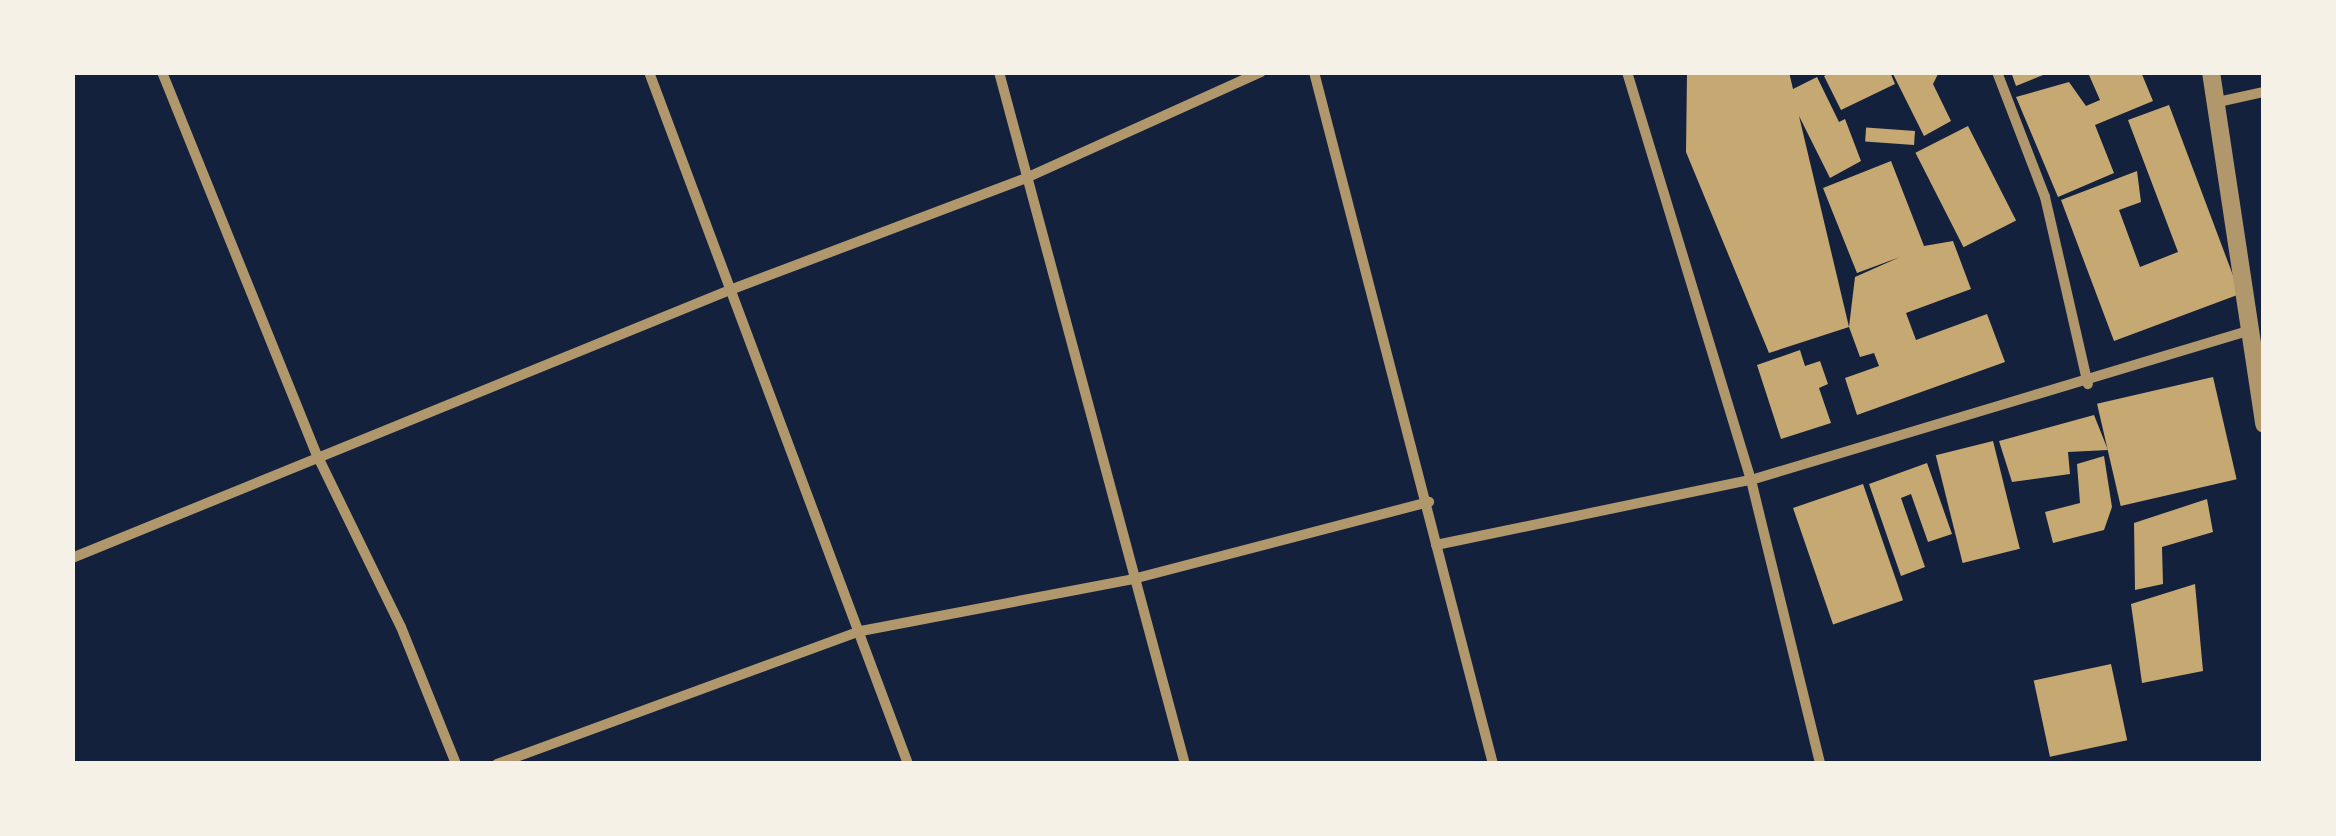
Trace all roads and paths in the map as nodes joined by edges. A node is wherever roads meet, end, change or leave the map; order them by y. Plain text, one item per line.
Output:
1 (162, 72) edge
2 (649, 72) edge
3 (998, 72) edge
4 (1261, 72) edge
5 (1314, 72) edge
6 (1627, 72) edge
7 (1997, 72) edge
8 (2210, 72) edge
9 (2264, 92) edge
10 (2218, 102) junction
11 (1026, 178) junction
12 (730, 290) junction
13 (2252, 330) junction
14 (2088, 384) junction
15 (2264, 424) edge
16 (317, 455) junction
17 (1751, 480) junction
18 (1429, 502) junction
19 (1436, 545) junction
20 (72, 558) edge
21 (1133, 579) junction
22 (861, 631) junction
23 (456, 764) edge
24 (497, 764) edge
25 (908, 764) edge
26 (1185, 764) edge
27 (1494, 764) edge
28 (1820, 764) edge

1 - 16 street
2 - 12 street
3 - 11 street
4 - 11 street
5 - 18 street
6 - 17 street
7 - 14 street
8 - 10 street
9 - 10 street
10 - 13 street
11 - 12 street
11 - 21 street
12 - 16 street
12 - 22 street
13 - 14 street
13 - 15 street
14 - 17 street
16 - 20 street
16 - 23 street
17 - 19 street
17 - 28 street
18 - 19 street
18 - 21 street
19 - 27 street
21 - 22 street
21 - 26 street
22 - 24 street
22 - 25 street

